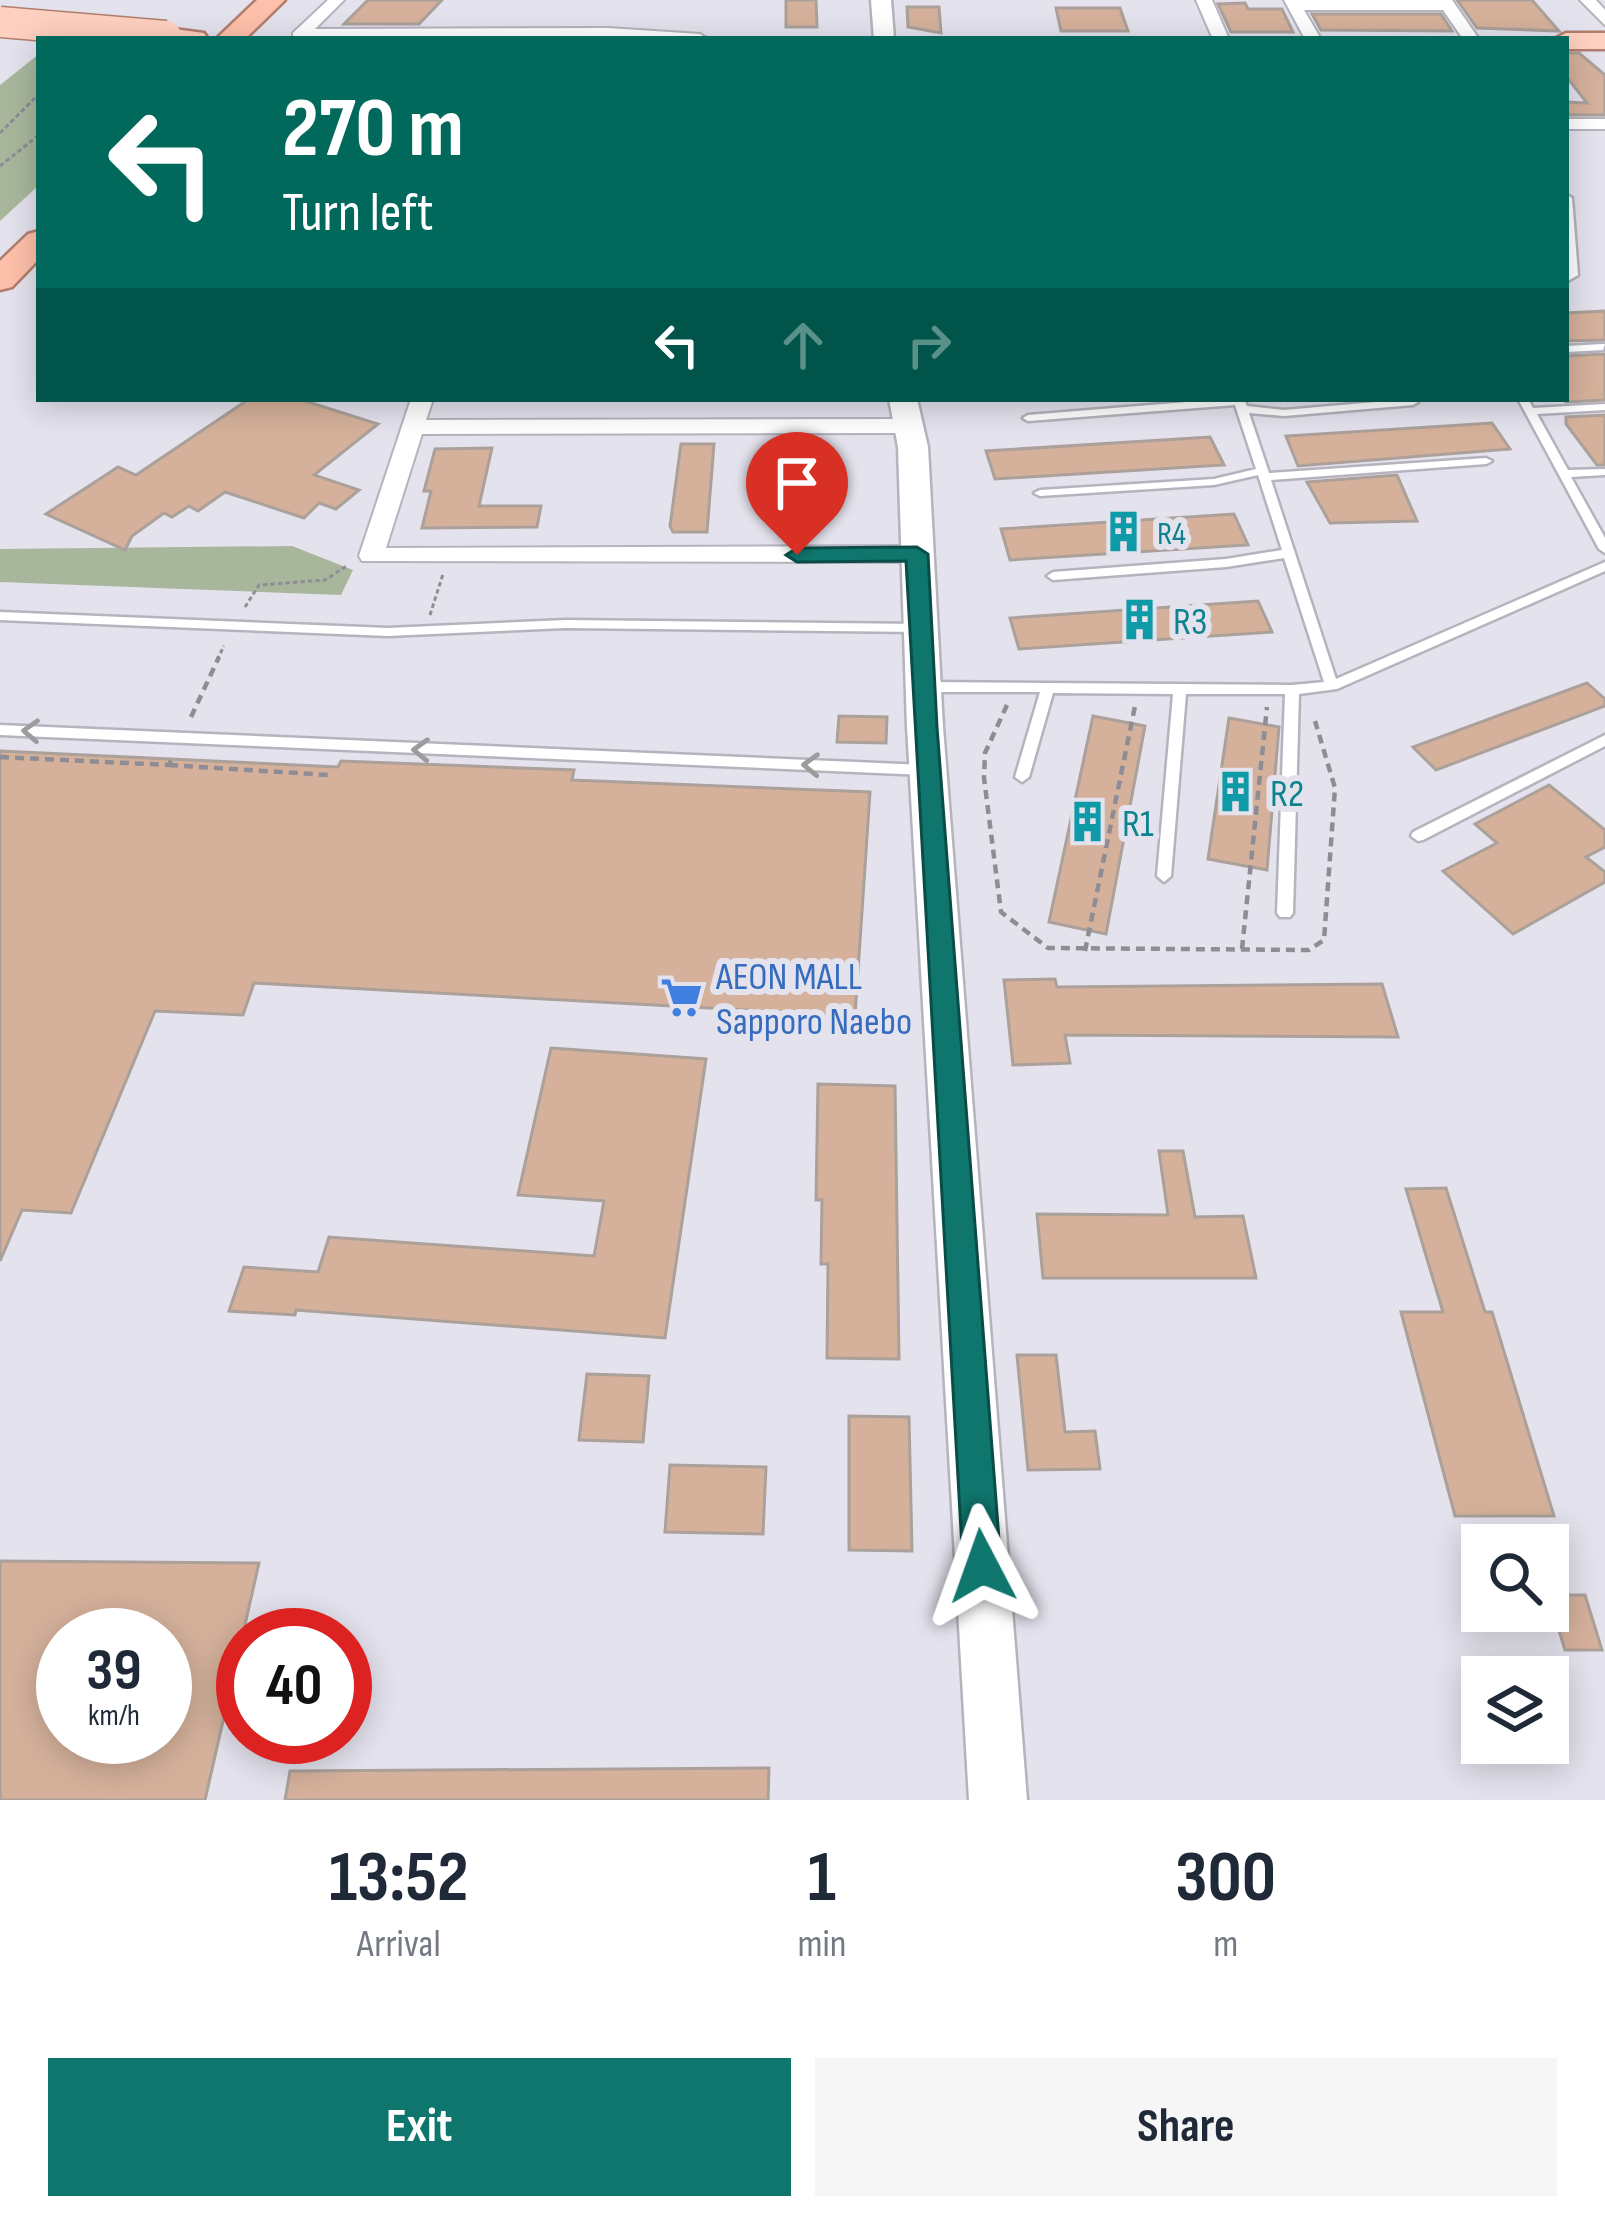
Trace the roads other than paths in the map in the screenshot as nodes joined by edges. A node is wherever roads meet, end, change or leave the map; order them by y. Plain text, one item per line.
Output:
1 (272, 0) edge
2 (337, 0) edge
3 (881, 0) edge
4 (1204, 0) edge
5 (1588, 0) edge
6 (1446, 2) edge
7 (1292, 3) edge
8 (1605, 20) edge
9 (0, 22) edge
10 (0, 35) edge
11 (300, 35) edge
12 (155, 36) edge
13 (232, 36) edge
14 (654, 36) edge
15 (884, 36) edge
16 (1220, 36) edge
17 (1311, 36) edge
18 (1469, 36) edge
19 (36, 38) edge
20 (1569, 40) edge
21 (1605, 41) edge
22 (1569, 56) edge
23 (1605, 56) edge
24 (1569, 124) edge
25 (1605, 124) edge
26 (1569, 223) edge
27 (36, 246) edge
28 (1569, 277) edge
29 (0, 280) edge
30 (1603, 347) edge
31 (1569, 349) edge
32 (421, 402) edge
33 (1413, 402) edge
34 (1240, 403) edge
35 (1527, 405) edge
36 (1605, 407) edge
37 (904, 412) edge
38 (1028, 418) dead end
39 (414, 427) junction
40 (1486, 461) dead end
41 (1605, 472) edge
42 (1263, 474) junction
43 (1564, 474) junction
44 (1040, 493) dead end
45 (1605, 549) edge
46 (1289, 553) junction
47 (917, 554) junction
48 (1605, 566) edge
49 (1053, 576) dead end
50 (0, 616) edge
51 (921, 628) junction
52 (1332, 686) junction
53 (926, 687) junction
54 (1048, 688) junction
55 (1180, 689) junction
56 (1292, 690) junction
57 (0, 730) edge
58 (1605, 740) edge
59 (928, 770) junction
60 (1022, 777) dead end
61 (1418, 836) dead end
62 (1164, 876) dead end
63 (1285, 913) dead end
64 (998, 1800) edge

1 - 13 highway
2 - 11 street
3 - 15 street
4 - 16 street
5 - 8 street
6 - 7 street
6 - 18 street
7 - 17 street
9 - 12 main road, bridge
10 - 19 main road
11 - 14 street
20 - 21 main road
22 - 23 main road
24 - 25 street
26 - 28 lane
27 - 29 highway
30 - 31 lane
32 - 39 street
33 - 34 lane
34 - 38 lane
34 - 42 lane
35 - 36 lane
35 - 43 lane
37 - 39 street
37 - 47 street
39 - 47 street
40 - 42 lane
41 - 43 lane
42 - 44 lane
42 - 46 lane
43 - 45 lane
46 - 49 lane
46 - 52 lane
47 - 51 street
48 - 52 lane
50 - 51 lane
51 - 53 street
52 - 56 lane
53 - 54 lane
53 - 59 street
54 - 55 lane
54 - 60 lane
55 - 56 lane
55 - 62 lane
56 - 63 lane
59 -> 57 lane
58 - 61 lane
59 - 64 street

